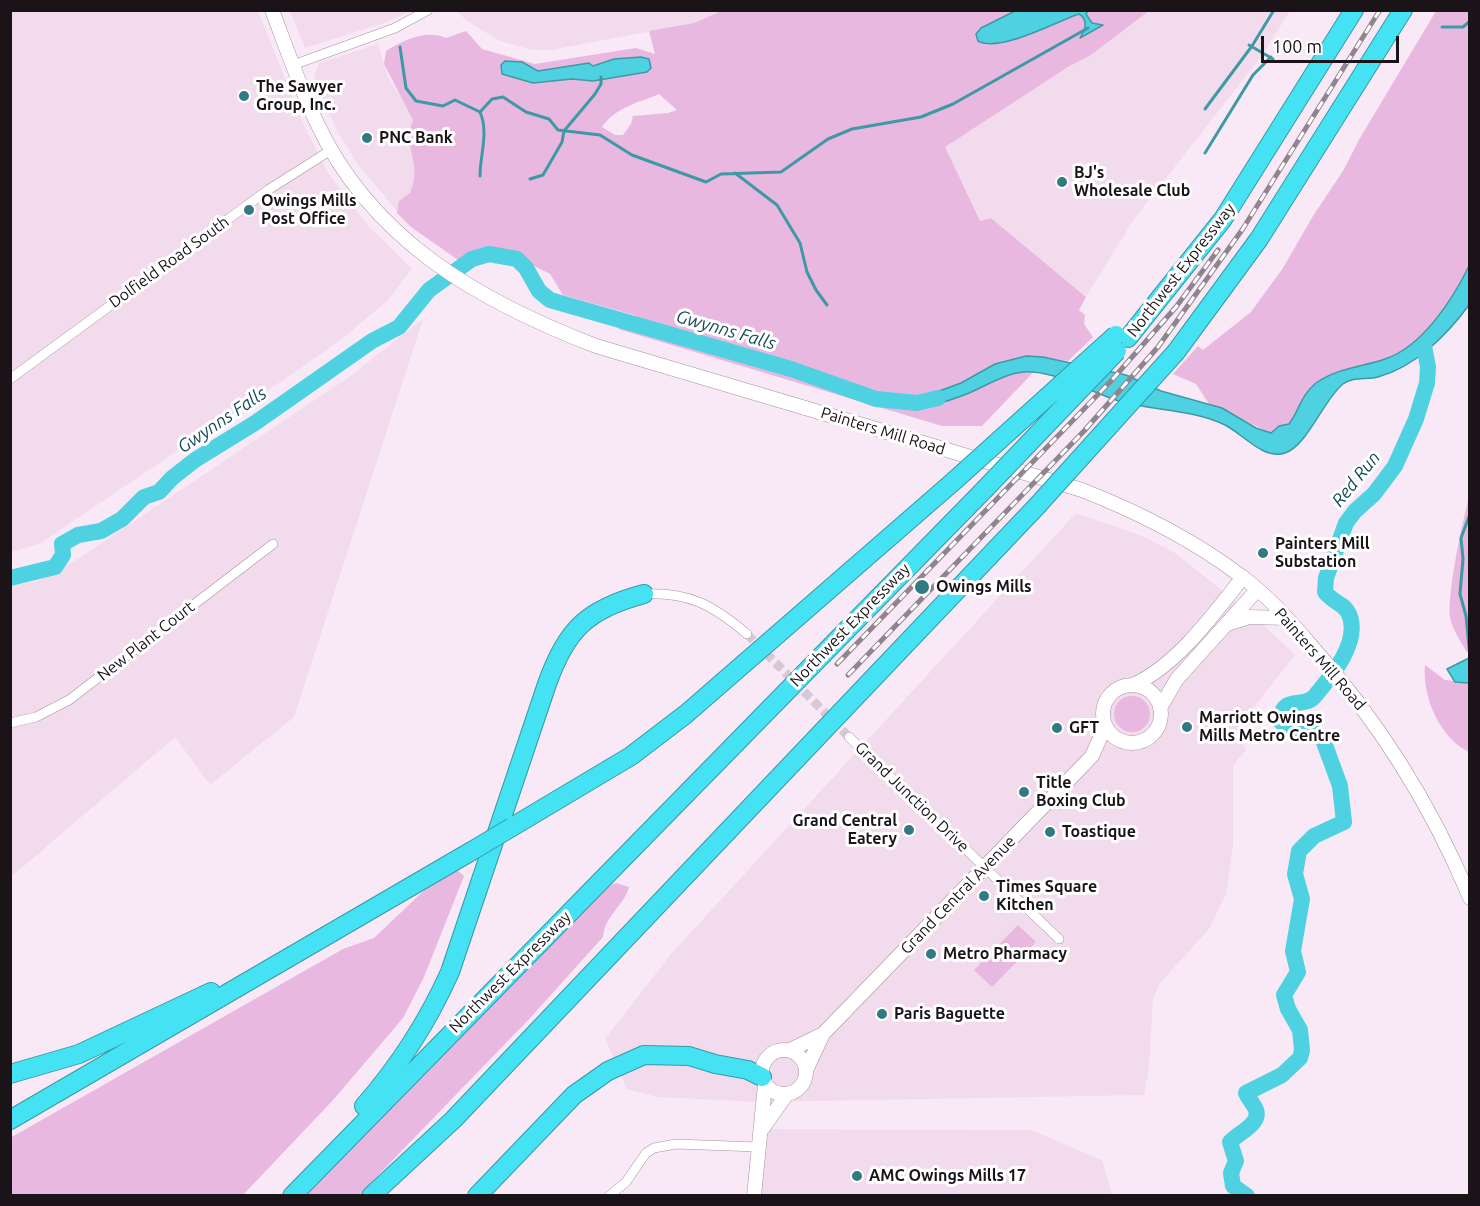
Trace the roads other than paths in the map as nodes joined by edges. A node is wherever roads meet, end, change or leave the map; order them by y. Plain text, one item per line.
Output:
1 (272, 10) edge
2 (428, 10) edge
3 (1354, 10) edge
4 (1403, 10) edge
5 (293, 64) junction
6 (331, 150) junction
7 (1122, 337) junction
8 (10, 379) edge
9 (273, 544) dead end
10 (1243, 577) junction
11 (1257, 590) junction
12 (644, 594) joint
13 (1287, 618) junction
14 (1228, 623) junction
15 (747, 634) tunnel mouth
16 (1133, 685) junction
17 (1160, 708) junction
18 (1103, 719) junction
19 (10, 723) edge
20 (849, 737) tunnel mouth
21 (1128, 742) junction
22 (1092, 756) junction
23 (985, 868) junction
24 (1000, 882) tunnel mouth
25 (1014, 896) tunnel mouth
26 (1470, 898) edge
27 (323, 938) junction
28 (1059, 939) dead end
29 (823, 1034) junction
30 (790, 1050) junction
31 (806, 1070) junction
32 (10, 1074) edge
33 (763, 1081) junction
34 (787, 1094) junction
35 (10, 1120) edge
36 (453, 1120) junction
37 (760, 1132) junction
38 (757, 1147) junction
39 (282, 1196) edge
40 (292, 1196) edge
41 (371, 1196) edge
42 (389, 1196) edge
43 (477, 1196) edge
44 (609, 1196) edge
45 (754, 1196) edge

1 - 5 main road, Painters Mill Road
2 - 5 street
3 - 7 highway, Northwest Expressway
4 - 36 highway, bridge
5 - 6 main road, Painters Mill Road
6 - 8 street, Dolfield Road South
6 - 10 main road, Painters Mill Road
7 - 27 highway, bridge
7 - 40 highway, Northwest Expressway, bridge
9 - 19 street, New Plant Court
10 - 11 main road, Painters Mill Road
10 - 16 main road, Grand Central Avenue
11 - 13 main road, Painters Mill Road
11 - 14 main road, Grand Central Avenue
12 - 15 street
12 - 39 highway
13 - 14 main road
13 - 26 main road, Painters Mill Road
14 - 17 main road, Grand Central Avenue
16 - 17 main road
16 - 18 main road, Grand Central Avenue
17 - 21 main road, Grand Central Avenue
18 - 21 main road
18 - 22 main road, Grand Central Avenue
20 - 23 street, Grand Junction Drive
21 - 22 main road, Grand Central Avenue
22 - 23 main road, Grand Central Avenue
23 - 24 street, Grand Junction Drive
23 - 29 main road, Grand Central Avenue
25 - 28 street
27 - 32 highway
27 - 35 highway
29 - 30 main road, Grand Central Avenue
29 - 31 main road, Grand Central Avenue
30 - 31 main road
30 - 33 main road, Grand Central Avenue
31 - 34 main road, Grand Central Avenue
33 - 34 main road
33 - 37 main road, Grand Central Avenue
33 - 43 highway
34 - 37 main road, Grand Central Avenue
36 - 41 highway
36 - 42 highway
37 - 38 main road, Grand Central Avenue
38 - 44 street
38 - 45 main road, Grand Central Avenue

